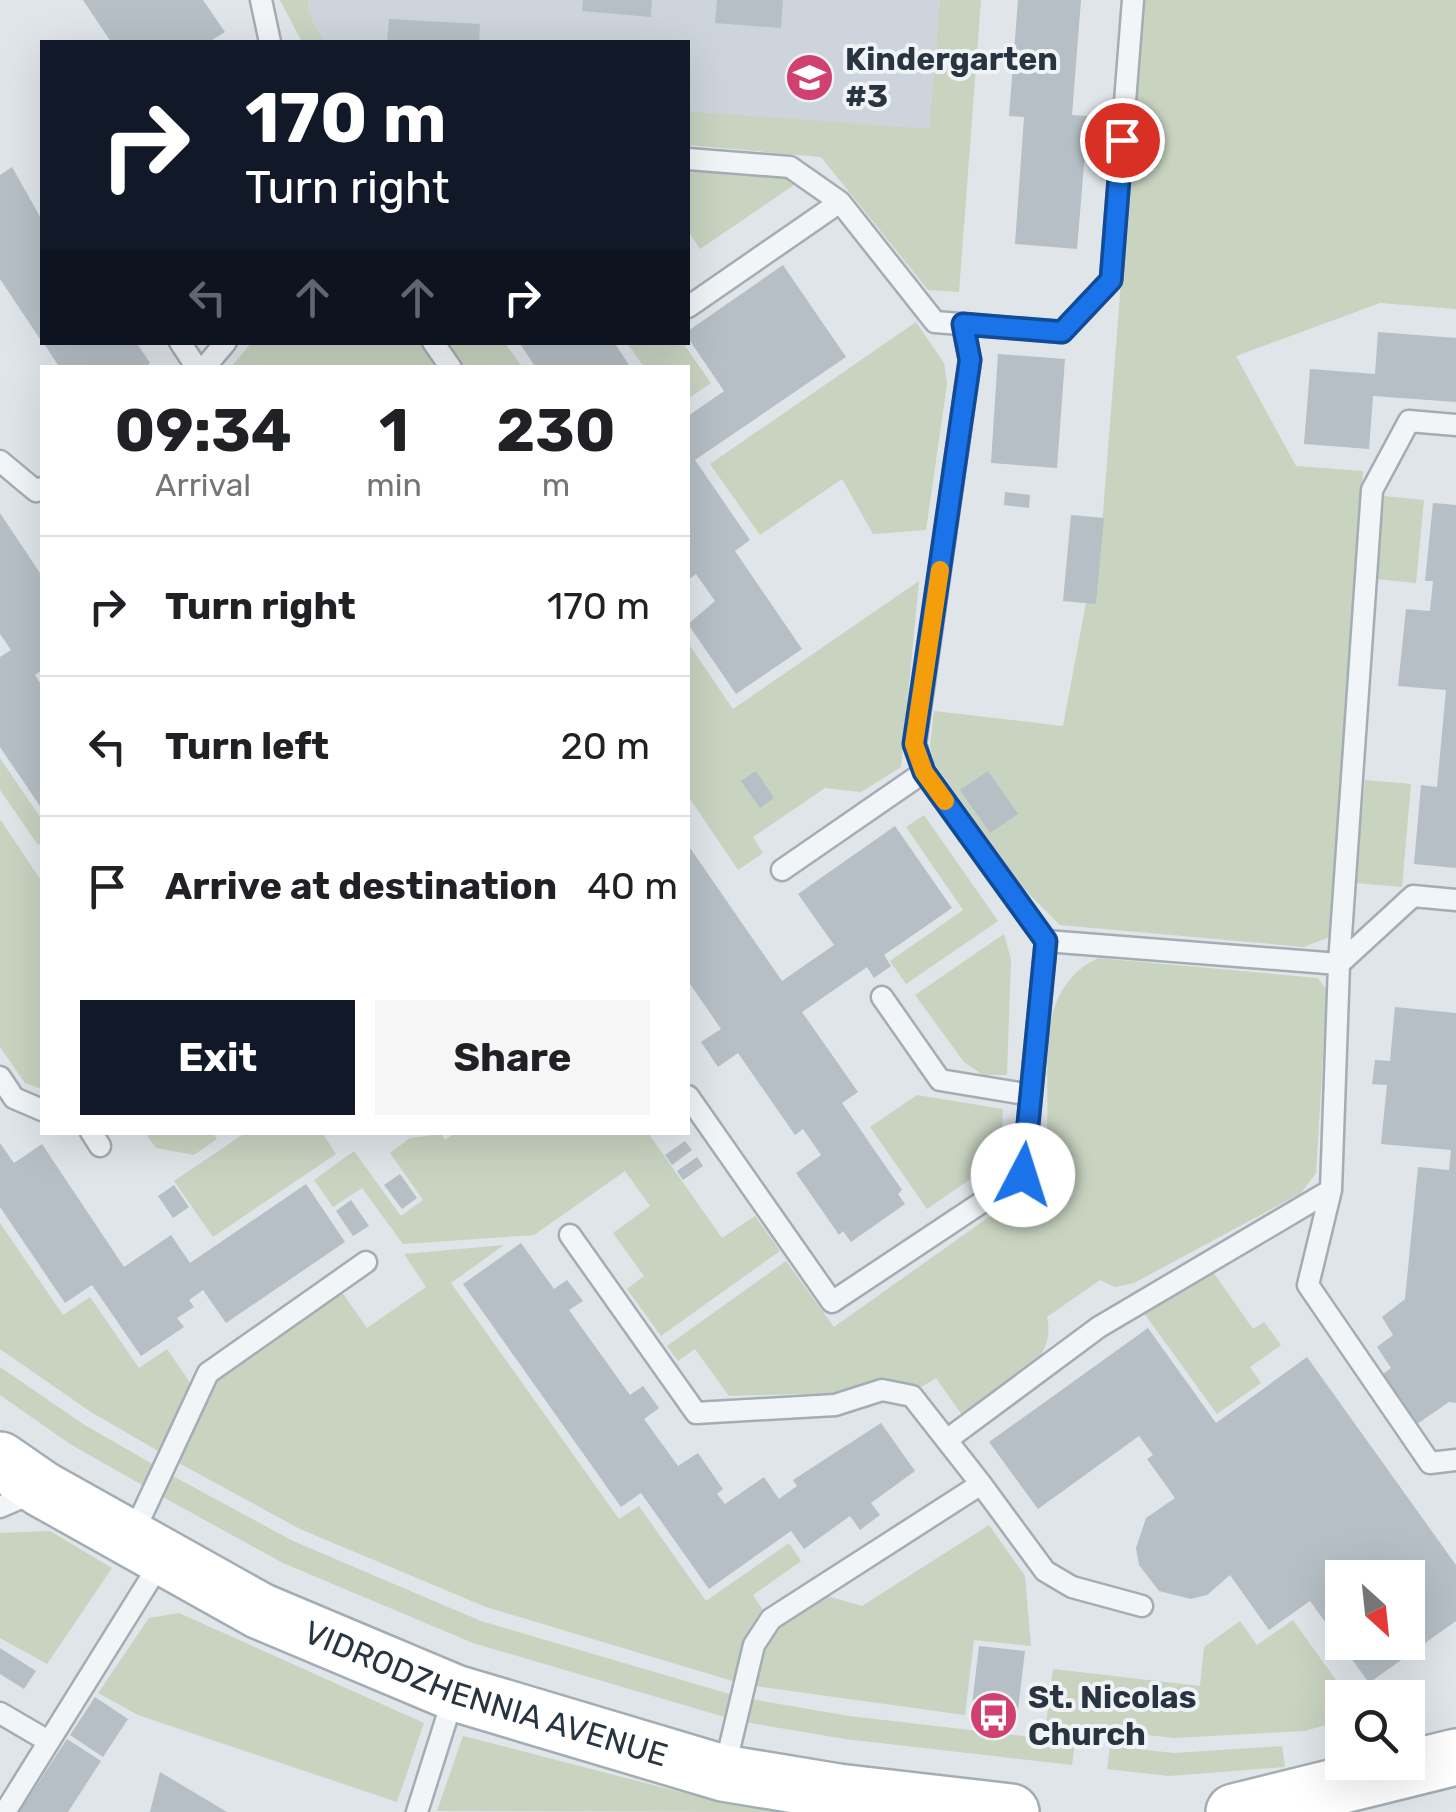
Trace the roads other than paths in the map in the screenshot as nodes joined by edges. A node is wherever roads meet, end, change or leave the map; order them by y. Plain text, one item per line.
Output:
1 (261, 0) edge
2 (1132, 0) edge
3 (270, 40) edge
4 (690, 159) edge
5 (840, 202) junction
6 (690, 305) edge
7 (963, 324) junction
8 (182, 345) edge
9 (223, 345) edge
10 (198, 365) edge
11 (203, 365) edge
12 (1456, 425) edge
13 (0, 461) edge
14 (40, 489) edge
15 (924, 772) junction
16 (782, 870) dead end
17 (1456, 900) edge
18 (1046, 941) junction
19 (1339, 964) junction
20 (882, 997) dead end
21 (0, 1078) edge
22 (1031, 1095) junction
23 (690, 1099) edge
24 (40, 1109) edge
25 (1331, 1190) junction
26 (570, 1235) dead end
27 (366, 1262) dead end
28 (948, 1439) junction
29 (1456, 1460) edge
30 (980, 1484) junction
31 (14, 1485) edge
32 (147, 1549) junction
33 (1142, 1606) dead end
34 (455, 1693) junction
35 (0, 1713) edge
36 (48, 1741) junction
37 (1456, 1756) edge
38 (723, 1773) junction
39 (4, 1812) edge
40 (417, 1812) edge
41 (1011, 1812) edge
42 (1234, 1812) edge

1 - 3 lane
2 - 7 lane
4 - 5 lane
5 - 6 lane
5 - 7 lane
7 - 15 lane
8 - 10 lane
9 - 11 lane
12 - 19 lane
13 - 14 lane
15 - 16 lane
15 - 18 lane
17 - 19 lane
18 - 19 lane
18 - 22 lane
19 - 25 lane
20 - 22 lane
21 - 24 lane
22 - 23 lane
25 - 28 lane
25 - 29 lane
26 - 28 lane
27 - 32 lane
28 - 30 lane
30 - 33 lane
30 - 38 lane
31 - 32 main road, VIDRODZHENNIA AVENUE
32 - 34 main road, VIDRODZHENNIA AVENUE
32 - 36 lane
34 - 38 main road, VIDRODZHENNIA AVENUE
34 - 40 lane
35 - 36 lane
36 - 39 lane
37 - 42 main road
38 - 41 main road, VIDRODZHENNIA AVENUE

